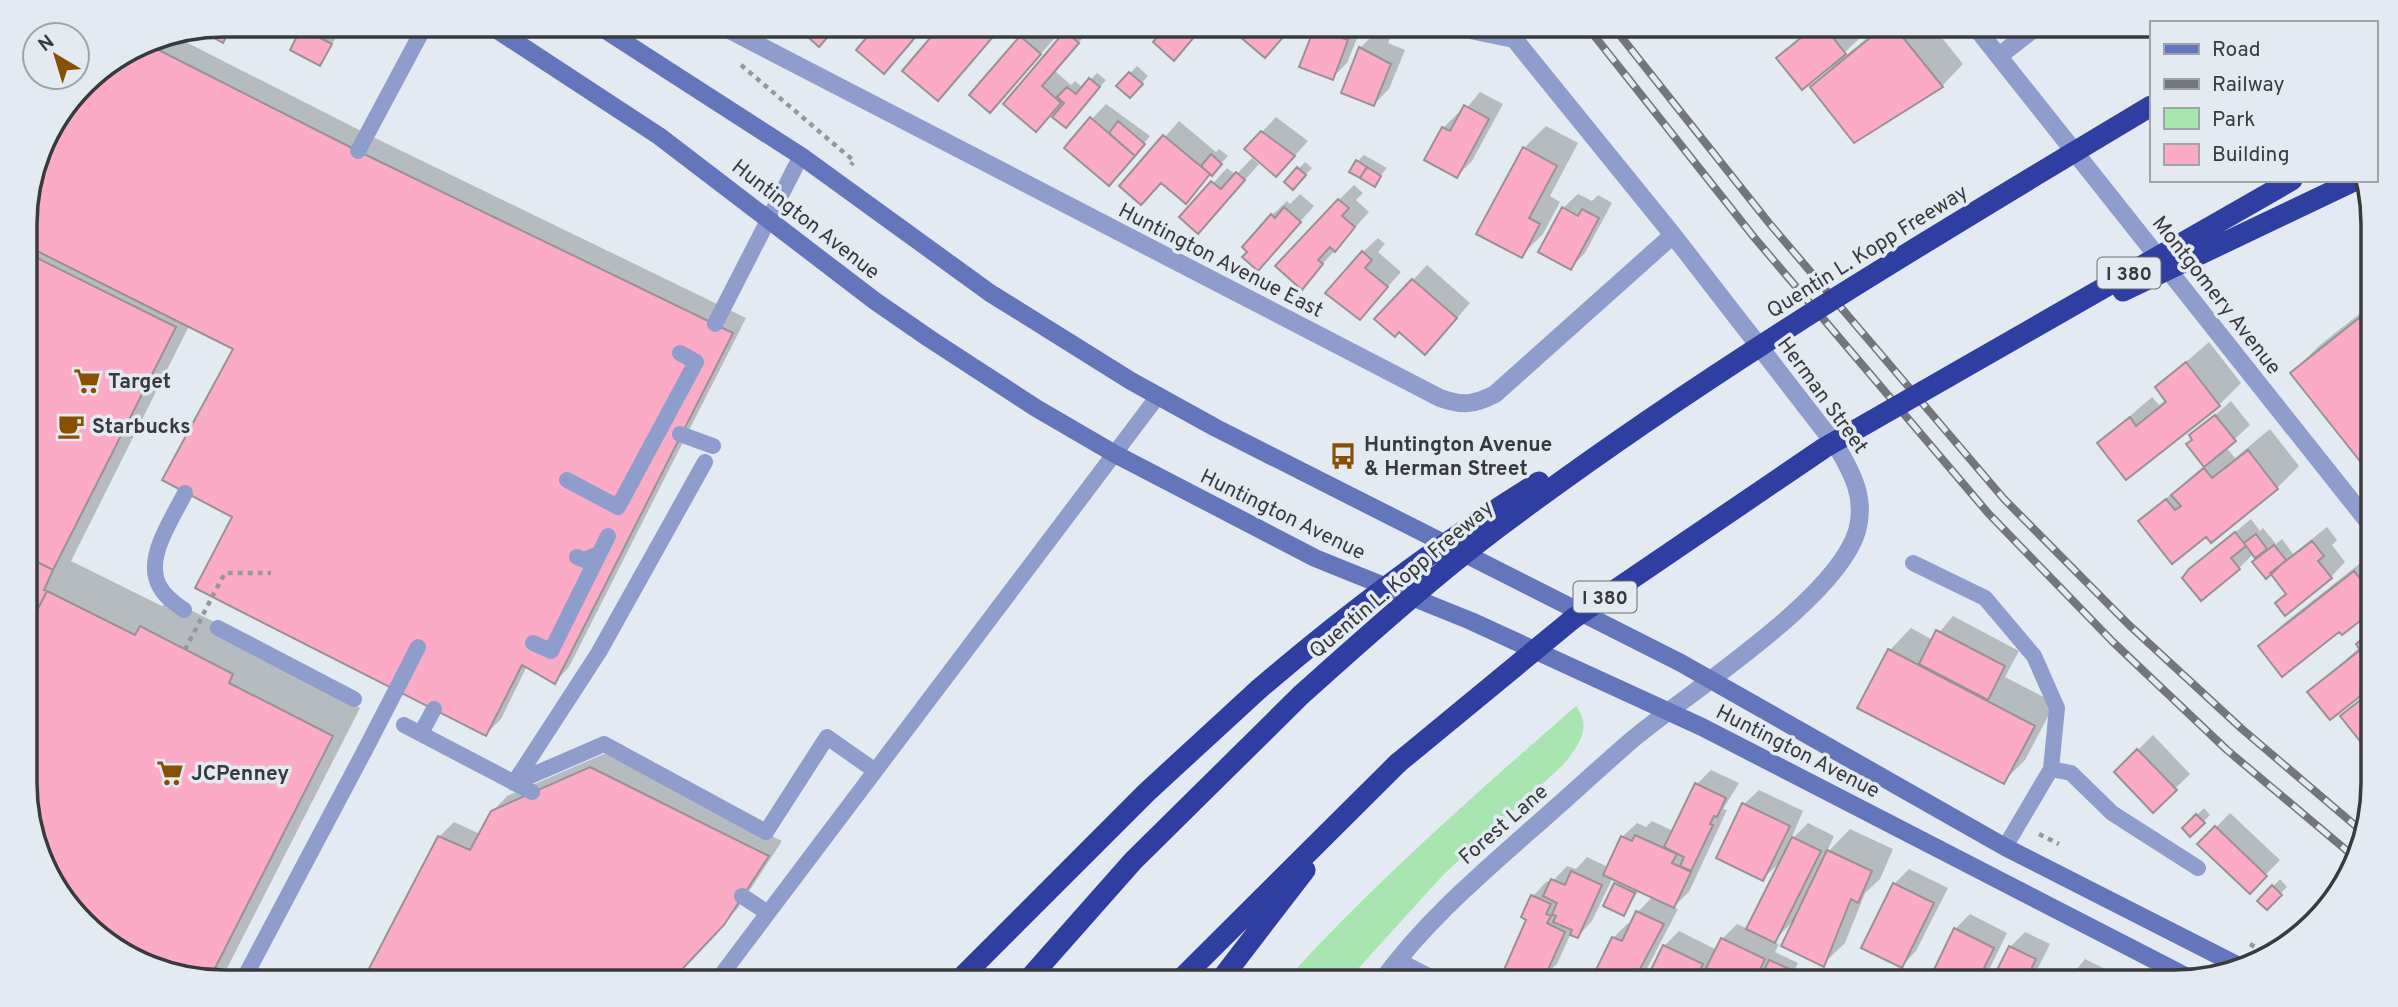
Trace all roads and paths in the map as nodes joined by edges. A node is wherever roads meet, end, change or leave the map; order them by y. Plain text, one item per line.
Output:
1 (419, 37) edge
2 (509, 37) edge
3 (616, 37) edge
4 (743, 37) edge
5 (1504, 37) edge
6 (1984, 37) edge
7 (2023, 37) edge
8 (1514, 39) joint
9 (1999, 56) junction
10 (738, 62) dead end
11 (2150, 91) edge
12 (2150, 107) edge
13 (358, 151) dead end
14 (801, 156) junction
15 (838, 182) junction
16 (2289, 182) edge
17 (2352, 182) edge
18 (769, 218) junction
19 (1673, 235) junction
20 (1907, 252) junction
21 (715, 324) dead end
22 (680, 353) dead end
23 (1967, 366) junction
24 (1721, 373) junction
25 (1158, 396) junction
26 (680, 434) dead end
27 (713, 446) dead end
28 (1115, 454) junction
29 (705, 462) dead end
30 (567, 480) dead end
31 (185, 493) dead end
32 (2361, 513) edge
33 (608, 536) dead end
34 (599, 554) junction
35 (577, 557) dead end
36 (1913, 563) dead end
37 (271, 573) dead end
38 (184, 610) dead end
39 (218, 628) dead end
40 (533, 643) dead end
41 (418, 647) dead end
42 (185, 650) dead end
43 (1711, 679) junction
44 (354, 699) dead end
45 (434, 709) dead end
46 (1668, 712) junction
47 (404, 724) dead end
48 (421, 733) junction
49 (1398, 763) junction
50 (2051, 769) junction
51 (874, 771) junction
52 (514, 783) junction
53 (532, 792) dead end
54 (2005, 847) junction
55 (2198, 867) dead end
56 (742, 897) dead end
57 (768, 913) junction
58 (1397, 961) junction
59 (2230, 961) edge
60 (248, 970) edge
61 (725, 970) edge
62 (969, 970) edge
63 (1037, 970) edge
64 (1190, 970) edge
65 (1228, 970) edge
66 (1390, 970) edge
67 (1415, 970) edge
68 (2174, 970) edge

1 - 13 lane
2 - 18 street, Huntington Avenue
3 - 14 street, Huntington Avenue
4 - 19 street, Huntington Avenue East
5 - 8 street
6 - 9 street, Montgomery Avenue
7 - 9 street
8 - 19 street, Herman Street
9 - 32 street, Montgomery Avenue
10 - 15 path
11 - 20 highway, bridge
12 - 20 highway, Quentin L. Kopp Freeway, bridge
14 - 15 street, Huntington Avenue
14 - 18 lane
15 - 25 street, Huntington Avenue
16 - 23 highway, I 380, bridge
17 - 23 highway, bridge
18 - 21 lane
18 - 28 street, Huntington Avenue
19 - 43 street, Herman Street
20 - 24 highway, Quentin L. Kopp Freeway, bridge
22 - 30 lane
23 - 49 highway, I 380, bridge
24 - 62 highway, bridge
24 - 63 highway, Quentin L. Kopp Freeway, bridge
25 - 28 lane
25 - 43 street, Huntington Avenue
26 - 27 lane
28 - 46 street, Huntington Avenue
28 - 51 lane
29 - 52 lane
31 - 38 lane
33 - 34 lane
34 - 35 lane
34 - 40 lane
36 - 50 lane
37 - 42 path, bridge
39 - 44 lane
41 - 60 lane, bridge
43 - 46 street, Herman Street
43 - 54 street, Huntington Avenue
45 - 48 lane
46 - 58 street, Forest Lane
46 - 68 street, Huntington Avenue
47 - 48 lane
48 - 52 lane
49 - 64 highway, I 380
49 - 65 highway
50 - 54 lane
50 - 55 lane
51 - 52 lane
51 - 57 lane
52 - 53 lane
54 - 59 street, Huntington Avenue
56 - 57 lane
57 - 61 lane
58 - 66 street, Forest Lane
58 - 67 street

